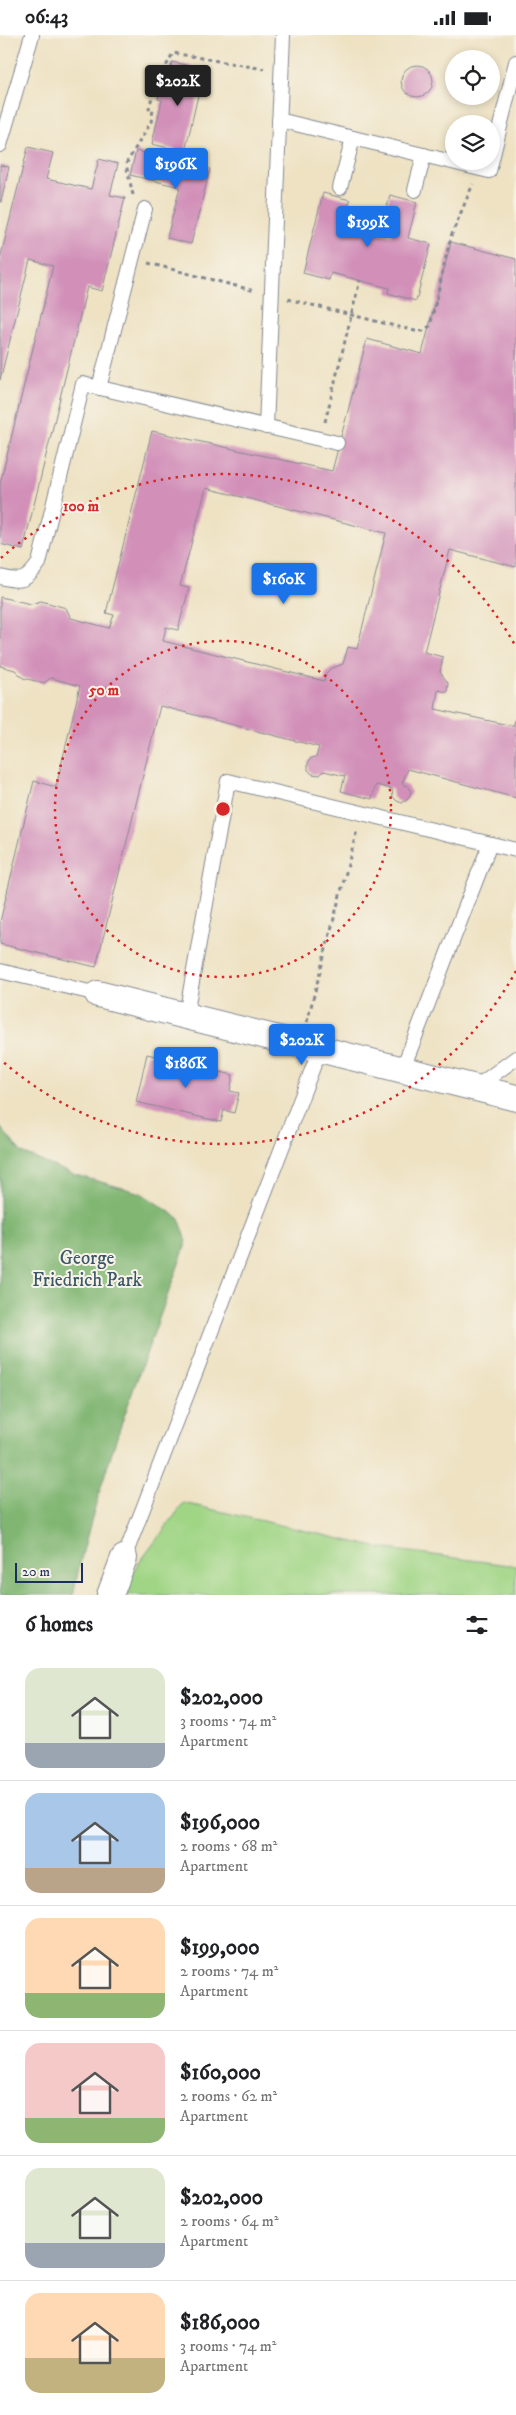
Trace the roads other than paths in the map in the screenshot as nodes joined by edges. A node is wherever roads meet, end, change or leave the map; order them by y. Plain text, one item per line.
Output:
1 (32, 35) edge
2 (283, 35) edge
3 (516, 62) edge
4 (279, 120) junction
5 (353, 138) junction
6 (0, 145) edge
7 (424, 155) junction
8 (340, 188) dead end
9 (415, 190) dead end
10 (144, 209) road end
11 (99, 388) junction
12 (266, 427) junction
13 (337, 443) dead end
14 (0, 577) edge
15 (490, 844) junction
16 (516, 850) edge
17 (0, 971) edge
18 (98, 994) joint
19 (186, 1015) junction
20 (310, 1047) junction
21 (516, 1059) edge
22 (403, 1068) junction
23 (475, 1088) junction
24 (516, 1098) edge
25 (124, 1559) joint
26 (110, 1595) edge

1 - 6 lane
2 - 4 lane
3 - 7 lane
4 - 5 lane
4 - 12 lane
5 - 7 lane
5 - 8 lane
7 - 9 lane
10 - 11 lane
11 - 12 lane
11 - 14 lane
12 - 13 lane
15 - 16 lane
15 - 19 lane
15 - 22 lane
17 - 18 lane
18 - 19 street
19 - 20 street
20 - 22 street
20 - 25 lane
21 - 23 lane
22 - 23 street
23 - 24 street
25 - 26 street

